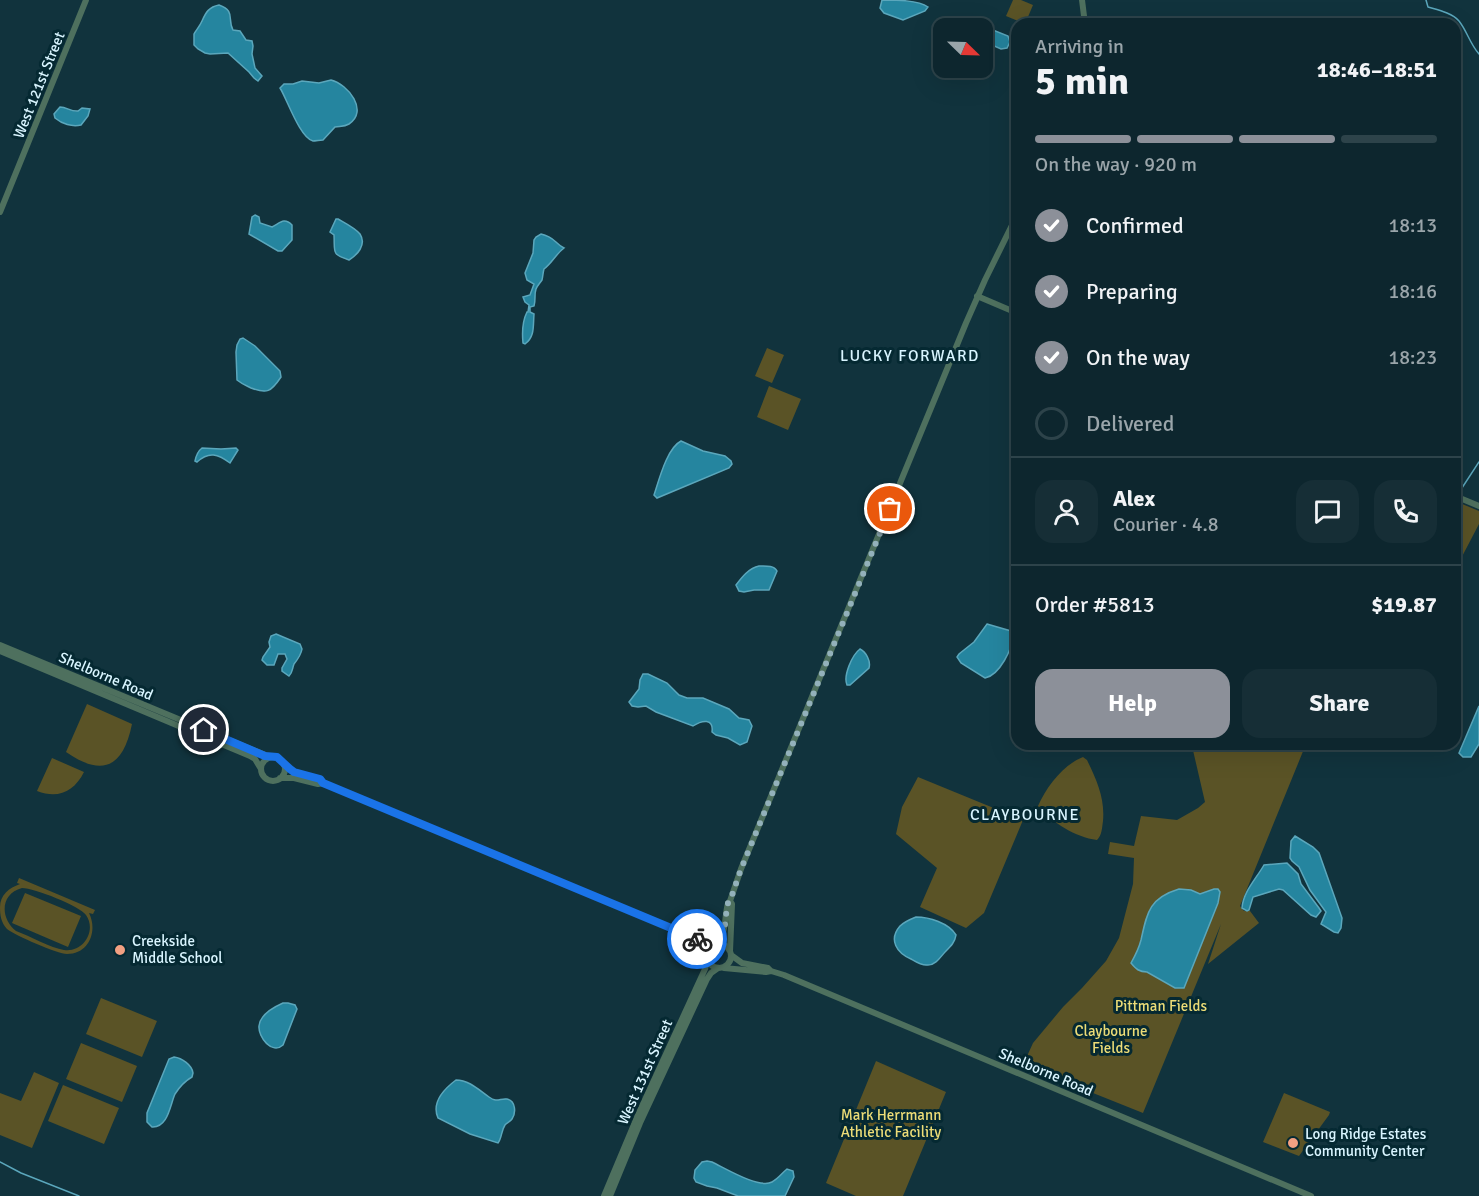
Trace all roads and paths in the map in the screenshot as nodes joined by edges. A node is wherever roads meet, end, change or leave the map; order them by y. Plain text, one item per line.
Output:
1 (86, 0) edge
2 (1082, 0) edge
3 (1084, 18) edge
4 (0, 212) edge
5 (1011, 227) edge
6 (977, 296) junction
7 (1011, 310) edge
8 (1461, 499) edge
9 (1479, 506) edge
10 (0, 645) edge
11 (0, 651) edge
12 (270, 757) junction
13 (284, 765) junction
14 (261, 769) junction
15 (280, 778) junction
16 (323, 783) junction
17 (730, 901) junction
18 (689, 937) junction
19 (714, 946) junction
20 (730, 953) junction
21 (708, 957) junction
22 (720, 968) junction
23 (771, 971) junction
24 (604, 1196) edge
25 (610, 1196) edge
26 (1311, 1196) edge

1 - 4 street, West 121st Street
2 - 3 street
5 - 6 street
6 - 7 street
6 - 17 street
8 - 9 street
10 - 12 street, Shelborne Road
11 - 14 street, Shelborne Road
12 - 13 street
12 - 14 street
13 - 15 street
13 - 16 street
14 - 15 street
15 - 16 street
16 - 18 street
17 - 19 street
17 - 20 street
18 - 19 street
18 - 21 street
19 - 20 street
19 - 21 street
20 - 22 street
20 - 23 street, Shelborne Road
21 - 22 street
21 - 24 street, West 131st Street
22 - 23 street, Shelborne Road
22 - 25 street, West 131st Street
23 - 26 street, Shelborne Road

